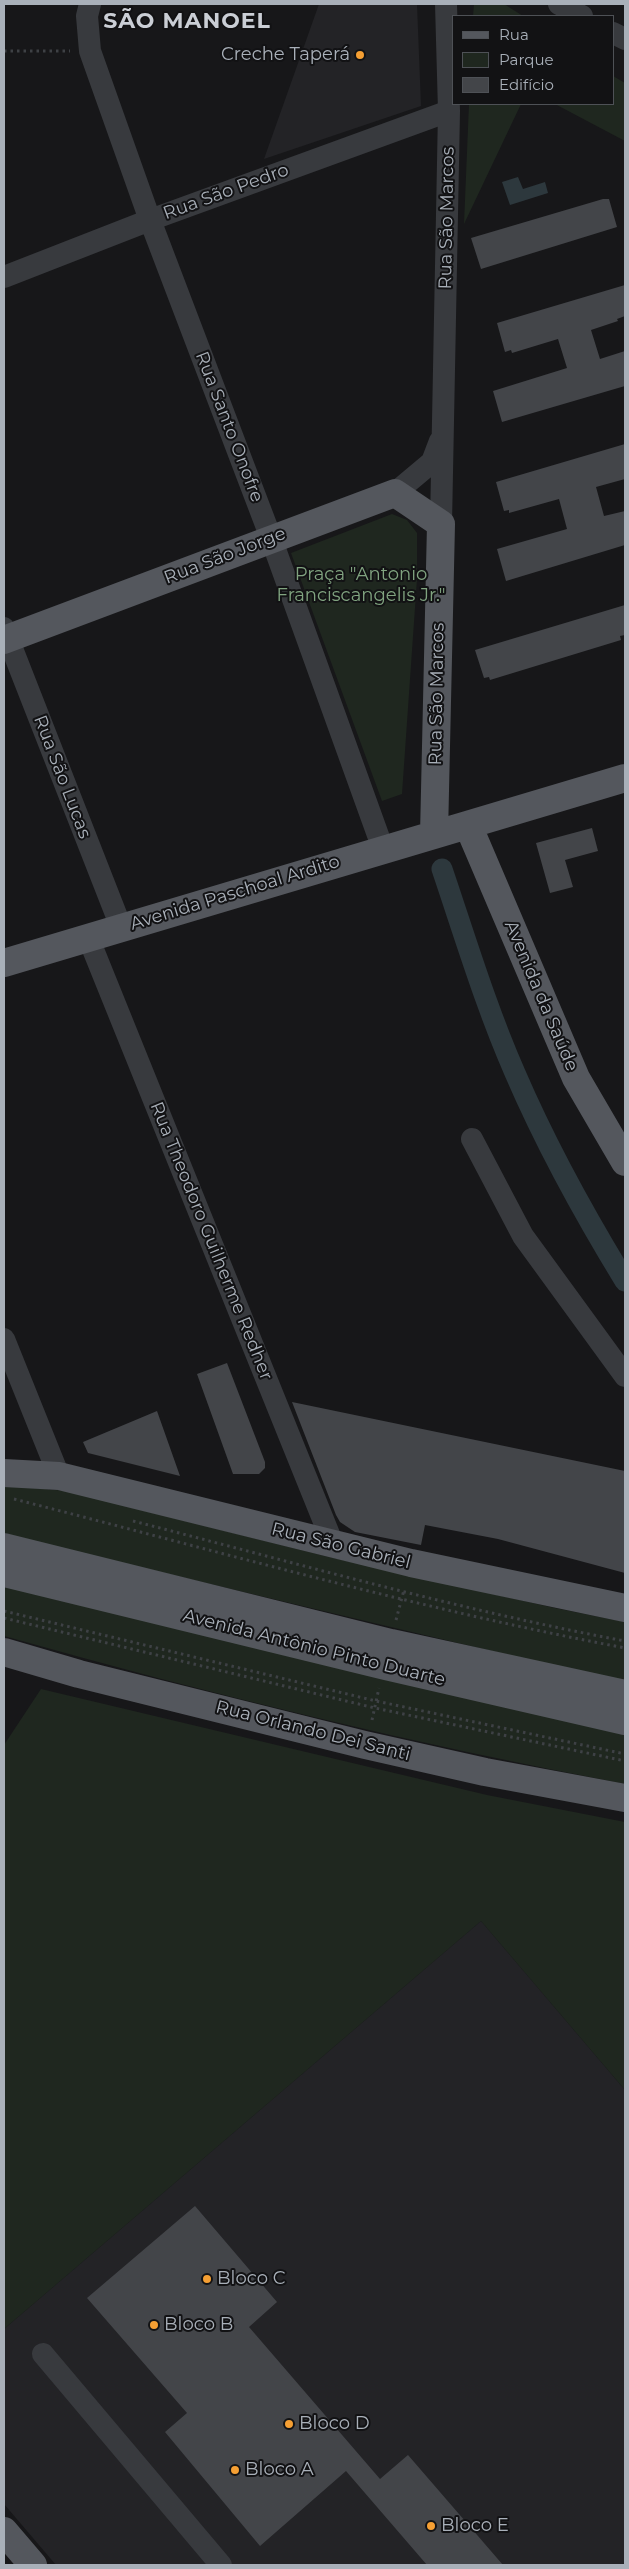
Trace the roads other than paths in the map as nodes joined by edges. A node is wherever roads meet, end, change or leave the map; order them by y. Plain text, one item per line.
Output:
1 (90, 4) edge
2 (446, 4) edge
3 (559, 4) edge
4 (580, 15) edge
5 (449, 111) junction
6 (150, 220) junction
7 (4, 276) edge
8 (443, 433) junction
9 (395, 493) junction
10 (441, 524) junction
11 (271, 538) junction
12 (5, 635) edge
13 (625, 778) edge
14 (434, 800) junction
15 (468, 825) junction
16 (434, 835) junction
17 (383, 849) junction
18 (121, 927) junction
19 (88, 937) junction
20 (4, 963) edge
21 (472, 1139) dead end
22 (622, 1152) edge
23 (4, 1339) edge
24 (625, 1376) edge
25 (4, 1462) edge
26 (4, 1473) edge
27 (58, 1476) junction
28 (333, 1544) junction
29 (4, 1547) edge
30 (4, 1573) edge
31 (625, 1608) edge
32 (4, 1652) edge
33 (625, 1694) edge
34 (625, 1720) edge
35 (625, 1798) edge
36 (43, 2354) dead end
37 (4, 2531) edge
38 (33, 2565) edge
39 (221, 2565) edge

1 - 6 street, Rua Santo Onofre
2 - 5 street, Rua São Marcos
3 - 4 street
5 - 6 street, Rua São Pedro
5 - 8 street, Rua São Marcos
6 - 7 street, Rua São Pedro
6 - 11 street, Rua Santo Onofre
8 - 9 street, Rua São Marcos
8 - 10 street, Rua São Marcos
9 - 10 main road
9 - 11 main road, Rua São Jorge
10 - 14 main road, Rua São Marcos
11 - 12 main road, Rua São Jorge
11 - 17 street, Rua Santo Onofre
12 - 18 street, Rua São Lucas
13 - 15 main road, Avenida Paschoal Ardito
14 - 15 main road
14 - 16 main road, Rua São Marcos
15 - 16 main road, Avenida Paschoal Ardito
15 - 22 main road, Avenida da Saúde
16 - 17 main road, Avenida Paschoal Ardito
17 - 18 main road, Avenida Paschoal Ardito
18 - 19 main road, Avenida Paschoal Ardito
19 - 20 main road, Avenida Paschoal Ardito
19 - 28 street, Rua Theodoro Guilherme Redher
21 - 24 street
23 - 27 street
25 - 27 street, Rua São Gabriel
26 - 27 main road, Rua São Gabriel
27 - 28 main road, Rua São Gabriel
28 - 31 main road, Rua São Gabriel
29 - 33 main road, Avenida Antônio Pinto Duarte
30 - 34 main road, Avenida Antônio Pinto Duarte
32 - 35 main road, Rua Orlando Dei Santi
36 - 39 street
37 - 38 main road

